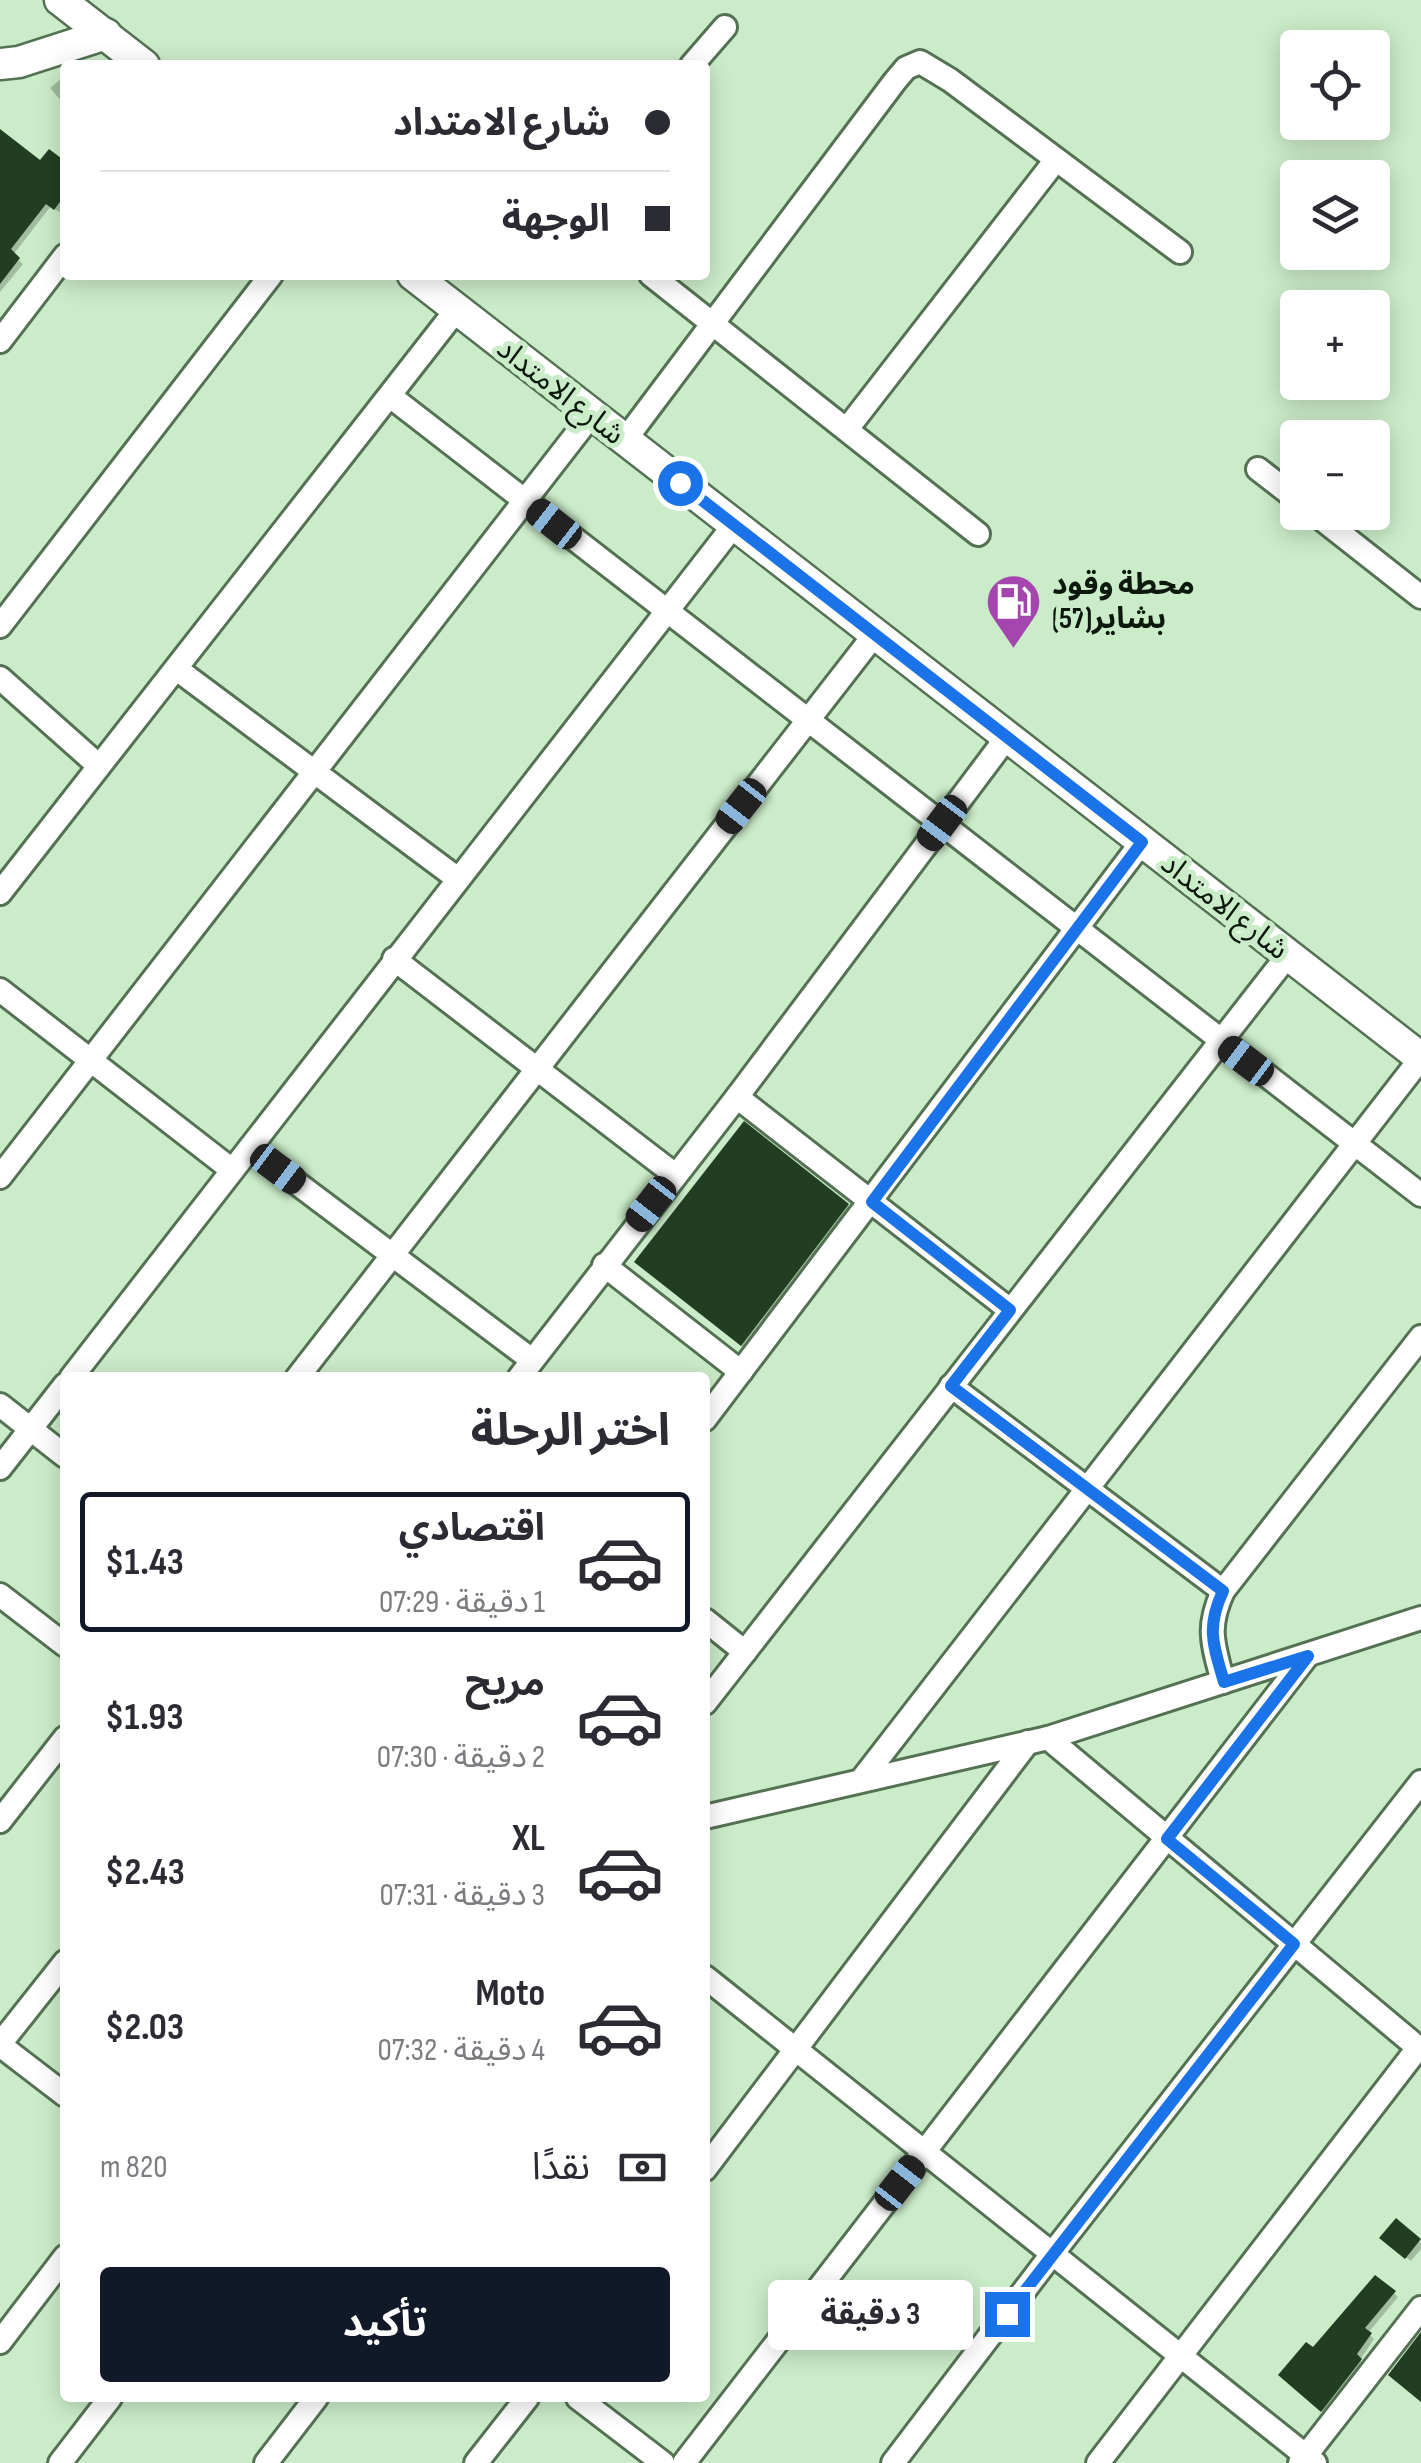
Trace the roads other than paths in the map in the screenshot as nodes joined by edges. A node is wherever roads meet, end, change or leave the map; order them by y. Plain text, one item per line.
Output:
1 (60, 0) edge
2 (95, 26) junction
3 (725, 27) dead end
4 (138, 60) edge
5 (696, 60) edge
6 (0, 64) edge
7 (1055, 161) junction
8 (1180, 252) dead end
9 (60, 263) edge
10 (267, 280) edge
11 (419, 280) edge
12 (657, 280) edge
13 (457, 309) junction
14 (714, 326) junction
15 (0, 342) edge
16 (390, 396) junction
17 (592, 414) junction
18 (846, 429) junction
19 (625, 440) junction
20 (1258, 469) dead end
21 (1280, 486) edge
22 (525, 502) junction
23 (734, 525) junction
24 (1337, 530) edge
25 (978, 534) dead end
26 (1421, 597) edge
27 (668, 612) junction
28 (0, 626) edge
29 (874, 634) junction
30 (178, 670) junction
31 (0, 678) edge
32 (809, 718) junction
33 (1007, 737) junction
34 (100, 766) junction
35 (316, 774) junction
36 (942, 823) junction
37 (1142, 842) junction
38 (458, 879) junction
39 (0, 893) edge
40 (1077, 929) junction
41 (1288, 955) junction
42 (394, 959) junction
43 (0, 990) edge
44 (1219, 1040) junction
45 (1421, 1058) edge
46 (91, 1061) junction
47 (536, 1070) junction
48 (737, 1097) junction
49 (1356, 1144) junction
50 (250, 1148) junction
51 (232, 1170) junction
52 (674, 1174) junction
53 (0, 1177) edge
54 (1421, 1195) edge
55 (872, 1202) junction
56 (391, 1255) junction
57 (604, 1265) junction
58 (1010, 1310) junction
59 (1421, 1337) edge
60 (525, 1369) edge
61 (76, 1372) edge
62 (302, 1372) edge
63 (741, 1372) junction
64 (951, 1386) junction
65 (60, 1391) edge
66 (0, 1406) edge
67 (710, 1412) edge
68 (30, 1429) junction
69 (60, 1452) edge
70 (0, 1468) edge
71 (1087, 1489) junction
72 (1223, 1591) junction
73 (0, 1595) edge
74 (1421, 1618) edge
75 (710, 1624) edge
76 (60, 1641) edge
77 (745, 1652) junction
78 (1308, 1656) junction
79 (1224, 1682) junction
80 (710, 1697) edge
81 (1038, 1740) junction
82 (60, 1744) edge
83 (863, 1778) junction
84 (1421, 1782) edge
85 (710, 1815) edge
86 (0, 1821) edge
87 (1167, 1839) junction
88 (1294, 1944) junction
89 (60, 1968) edge
90 (710, 1981) edge
91 (0, 2044) edge
92 (1420, 2049) edge
93 (796, 2050) junction
94 (60, 2091) edge
95 (924, 2152) junction
96 (710, 2162) edge
97 (1052, 2254) junction
98 (60, 2264) edge
99 (1421, 2308) edge
100 (0, 2342) edge
101 (1180, 2354) junction
102 (107, 2402) edge
103 (313, 2402) edge
104 (524, 2402) edge
105 (583, 2402) edge
106 (1307, 2461) edge
107 (60, 2463) edge
108 (266, 2463) edge
109 (476, 2463) edge
110 (663, 2463) edge
111 (684, 2463) edge
112 (893, 2463) edge
113 (1098, 2463) edge

1 - 2 street
2 - 4 street
2 - 6 street
3 - 5 street
7 - 8 street
7 - 14 street
7 - 18 street
9 - 15 street
10 - 28 street
11 - 13 street, شارع الامتداد
12 - 14 street
13 - 16 street
13 - 17 street, شارع الامتداد
14 - 18 street
14 - 19 street
16 - 22 street
16 - 30 street
17 - 19 street, شارع الامتداد
17 - 22 street
18 - 25 street
19 - 23 street, شارع الامتداد
20 - 21 street
22 - 27 street
22 - 35 street
23 - 27 street
23 - 29 street, شارع الامتداد
24 - 26 street
27 - 32 street
27 - 38 street
29 - 32 street
29 - 33 street, شارع الامتداد
30 - 34 street
30 - 35 street
31 - 34 street
32 - 36 street
32 - 47 street
33 - 36 street
33 - 37 street, شارع الامتداد
34 - 39 street
35 - 38 street
35 - 46 street
36 - 40 street
36 - 48 street
37 - 40 street
37 - 41 street, شارع الامتداد
38 - 42 street
40 - 44 street
40 - 55 street
41 - 44 street
41 - 45 street, شارع الامتداد
42 - 47 street
42 - 50 street
43 - 46 street
44 - 49 street
44 - 58 street
45 - 49 street
46 - 51 street
46 - 53 street
47 - 52 street
47 - 56 street
48 - 52 street
48 - 55 street
49 - 54 street
49 - 71 street
50 - 51 street
50 - 56 street
51 - 61 street
52 - 57 street
55 - 58 street
55 - 63 street
56 - 60 street
56 - 62 street
57 - 60 street
57 - 63 street
58 - 64 street
59 - 72 street
63 - 67 street
64 - 71 street
64 - 77 street
65 - 68 street
66 - 68 street
68 - 69 street
68 - 70 street
71 - 72 street
71 - 83 street
72 - 79 street
73 - 76 street
74 - 78 street
75 - 77 street
77 - 80 street
78 - 79 street
78 - 87 street
79 - 81 street
81 - 83 street
81 - 87 street
81 - 93 street
82 - 86 street
83 - 85 street
84 - 88 street
87 - 88 street
87 - 95 street
88 - 92 street
88 - 97 street
89 - 91 street
90 - 93 street
91 - 94 street
92 - 101 street
93 - 95 street
93 - 96 street
95 - 97 street
95 - 111 street
97 - 101 street
97 - 112 street
98 - 100 street
99 - 106 street
101 - 106 street
101 - 113 street
102 - 107 street
103 - 108 street
104 - 109 street
105 - 110 street

